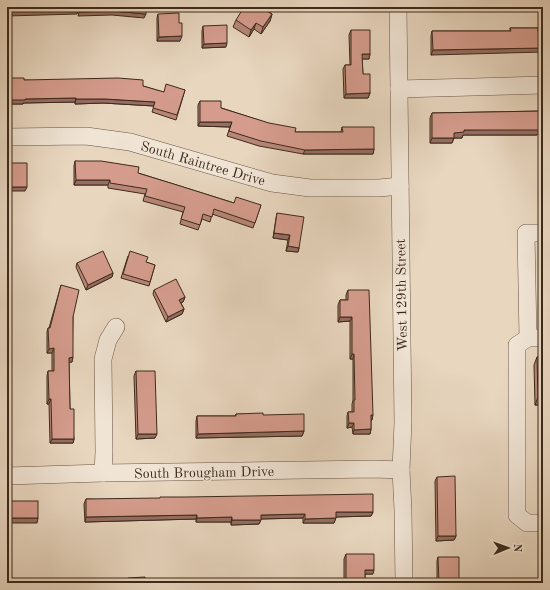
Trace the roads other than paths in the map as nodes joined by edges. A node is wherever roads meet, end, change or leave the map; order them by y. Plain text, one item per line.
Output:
1 (398, 7) edge
2 (543, 85) edge
3 (400, 89) junction
4 (7, 137) edge
5 (400, 186) junction
6 (543, 233) edge
7 (116, 327) dead end
8 (536, 338) edge
9 (401, 470) junction
10 (103, 473) junction
11 (7, 476) edge
12 (543, 523) edge
13 (404, 583) edge

1 - 3 street, West 129th Street
2 - 3 street
3 - 5 street, West 129th Street
4 - 5 street, South Raintree Drive
5 - 9 street, West 129th Street
6 - 8 street
7 - 10 street
8 - 12 street
9 - 10 street, South Brougham Drive
9 - 13 street, West 129th Street
10 - 11 street, South Brougham Drive

